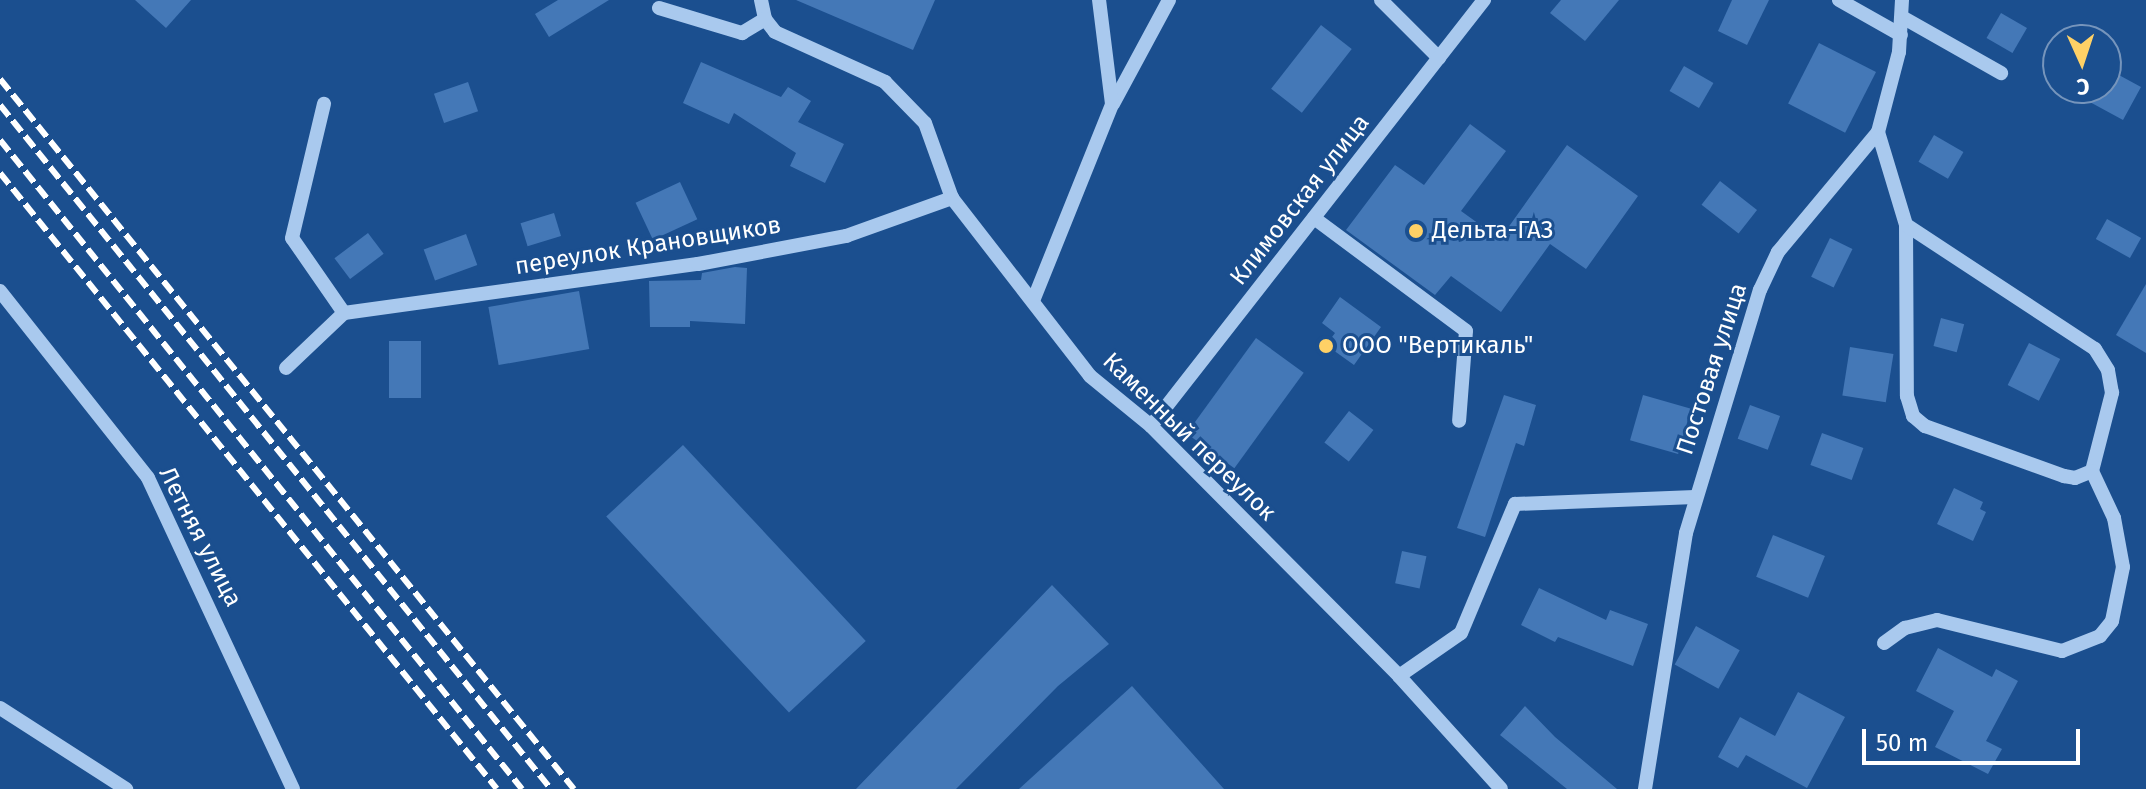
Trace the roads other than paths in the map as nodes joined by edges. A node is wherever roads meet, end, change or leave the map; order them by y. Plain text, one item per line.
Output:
1 (761, 0) edge
2 (1099, 0) edge
3 (1169, 0) edge
4 (1381, 0) edge
5 (1484, 0) edge
6 (1839, 0) edge
7 (1902, 0) edge
8 (659, 8) dead end
9 (1902, 17) junction
10 (765, 19) junction
11 (1901, 35) junction
12 (1439, 58) junction
13 (2001, 73) dead end
14 (324, 104) dead end
15 (1112, 104) junction
16 (1878, 132) junction
17 (952, 198) junction
18 (1314, 218) junction
19 (1906, 225) junction
20 (0, 291) edge
21 (1033, 301) junction
22 (344, 313) junction
23 (286, 368) dead end
24 (1459, 421) dead end
25 (1151, 426) junction
26 (2092, 471) junction
27 (1695, 497) junction
28 (1884, 643) dead end
29 (1399, 676) junction
30 (0, 708) edge
31 (1647, 788) edge
32 (126, 789) edge
33 (293, 789) edge
34 (1501, 789) edge

1 - 10 street
2 - 15 street
3 - 15 street
4 - 12 street
5 - 12 street, Климовская улица
6 - 11 street
7 - 9 street, Постовая улица
8 - 10 street
9 - 11 street, Постовая улица
9 - 13 street
10 - 17 street, Каменный переулок
11 - 16 street, Постовая улица
12 - 18 street, Климовская улица
14 - 22 street
15 - 21 street
16 - 19 street
16 - 27 street, Постовая улица
17 - 21 street, Каменный переулок
17 - 22 street, переулок Крановщиков
18 - 24 street
18 - 25 street, Климовская улица
19 - 26 street
19 - 26 street
20 - 33 street, Летняя улица
21 - 25 street, Каменный переулок
22 - 23 street
25 - 29 street, Каменный переулок
26 - 28 street
27 - 29 street
27 - 31 street, Постовая улица
29 - 34 street, Каменный переулок
30 - 32 street

